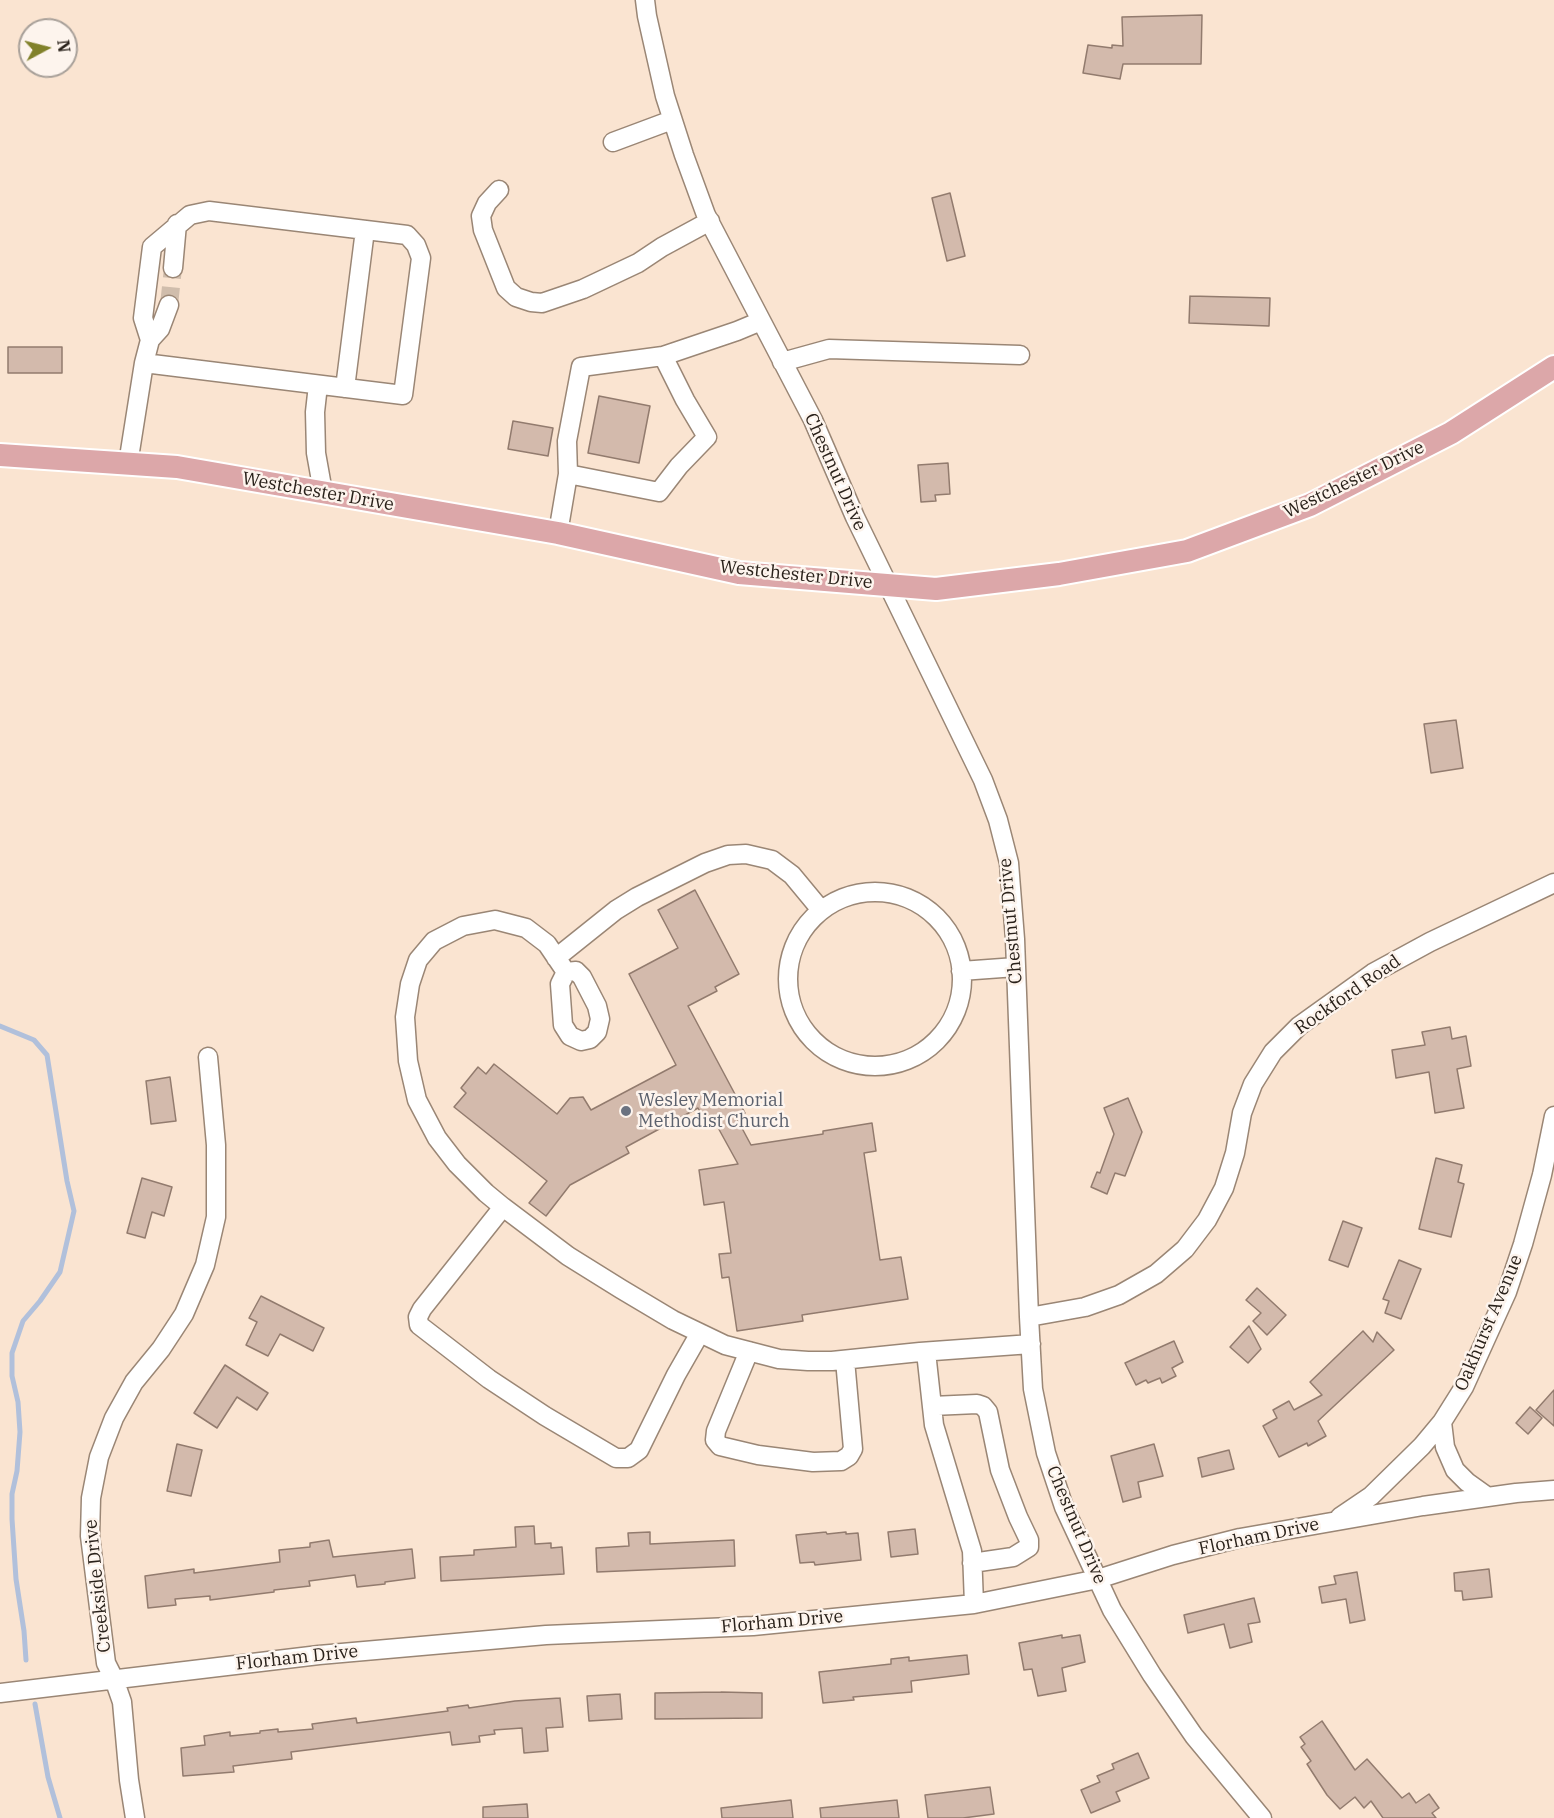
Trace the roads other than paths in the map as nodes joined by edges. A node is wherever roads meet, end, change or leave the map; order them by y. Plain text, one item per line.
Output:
1 (645, 0) edge
2 (672, 120) junction
3 (613, 142) dead end
4 (499, 190) dead end
5 (710, 221) junction
6 (177, 224) junction
7 (365, 230) junction
8 (173, 268) tunnel mouth
9 (169, 305) tunnel mouth
10 (761, 321) junction
11 (150, 340) junction
12 (1020, 355) dead end
13 (663, 356) junction
14 (782, 362) junction
15 (144, 363) junction
16 (1554, 367) edge
17 (318, 385) junction
18 (345, 388) junction
19 (0, 455) edge
20 (128, 464) junction
21 (567, 474) junction
22 (323, 492) junction
23 (558, 533) junction
24 (888, 585) junction
25 (1553, 888) edge
26 (821, 910) junction
27 (1016, 968) junction
28 (961, 971) junction
29 (208, 1057) dead end
30 (1554, 1116) edge
31 (504, 1207) junction
32 (1029, 1317) junction
33 (700, 1333) junction
34 (1030, 1344) junction
35 (749, 1351) junction
36 (926, 1352) junction
37 (845, 1360) junction
38 (932, 1406) junction
39 (1442, 1422) junction
40 (1554, 1490) edge
41 (1488, 1497) junction
42 (1336, 1520) junction
43 (972, 1563) junction
44 (1098, 1579) junction
45 (974, 1604) junction
46 (114, 1678) junction
47 (0, 1693) edge
48 (135, 1818) edge
49 (1262, 1818) edge

1 - 2 street, Chestnut Drive
2 - 3 street
2 - 5 street, Chestnut Drive
4 - 5 street
5 - 10 street, Chestnut Drive
6 - 7 street
6 - 8 street
6 - 11 street
7 - 18 street
7 - 18 street
9 - 11 street
10 - 13 street
10 - 14 street, Chestnut Drive
11 - 15 street
12 - 14 street
13 - 21 street
13 - 21 street
14 - 24 street, Chestnut Drive
15 - 17 street
15 - 20 street
16 - 24 main road, Westchester Drive
17 - 18 street
17 - 22 street
19 - 20 main road, Westchester Drive
20 - 22 main road, Westchester Drive
21 - 23 street
22 - 23 main road, Westchester Drive
23 - 24 main road, Westchester Drive
24 - 27 street, Chestnut Drive
25 - 32 street, Rockford Road
26 - 28 street
26 - 28 street
26 - 31 street
27 - 28 street
27 - 32 street, Chestnut Drive
29 - 46 street, Creekside Drive
30 - 39 street, Oakhurst Avenue
31 - 33 street
31 - 33 street
32 - 34 street, Chestnut Drive
33 - 35 street
34 - 36 street
34 - 44 street, Chestnut Drive
35 - 37 street
35 - 37 street
36 - 37 street
36 - 38 street
38 - 43 street
38 - 43 street
39 - 41 street
39 - 42 street, Oakhurst Avenue
40 - 41 street, Florham Drive
41 - 42 street, Florham Drive
42 - 44 street, Florham Drive
43 - 45 street
44 - 45 street, Florham Drive
44 - 49 street, Chestnut Drive
45 - 46 street, Florham Drive
46 - 47 street, Florham Drive
46 - 48 street, Creekside Drive

